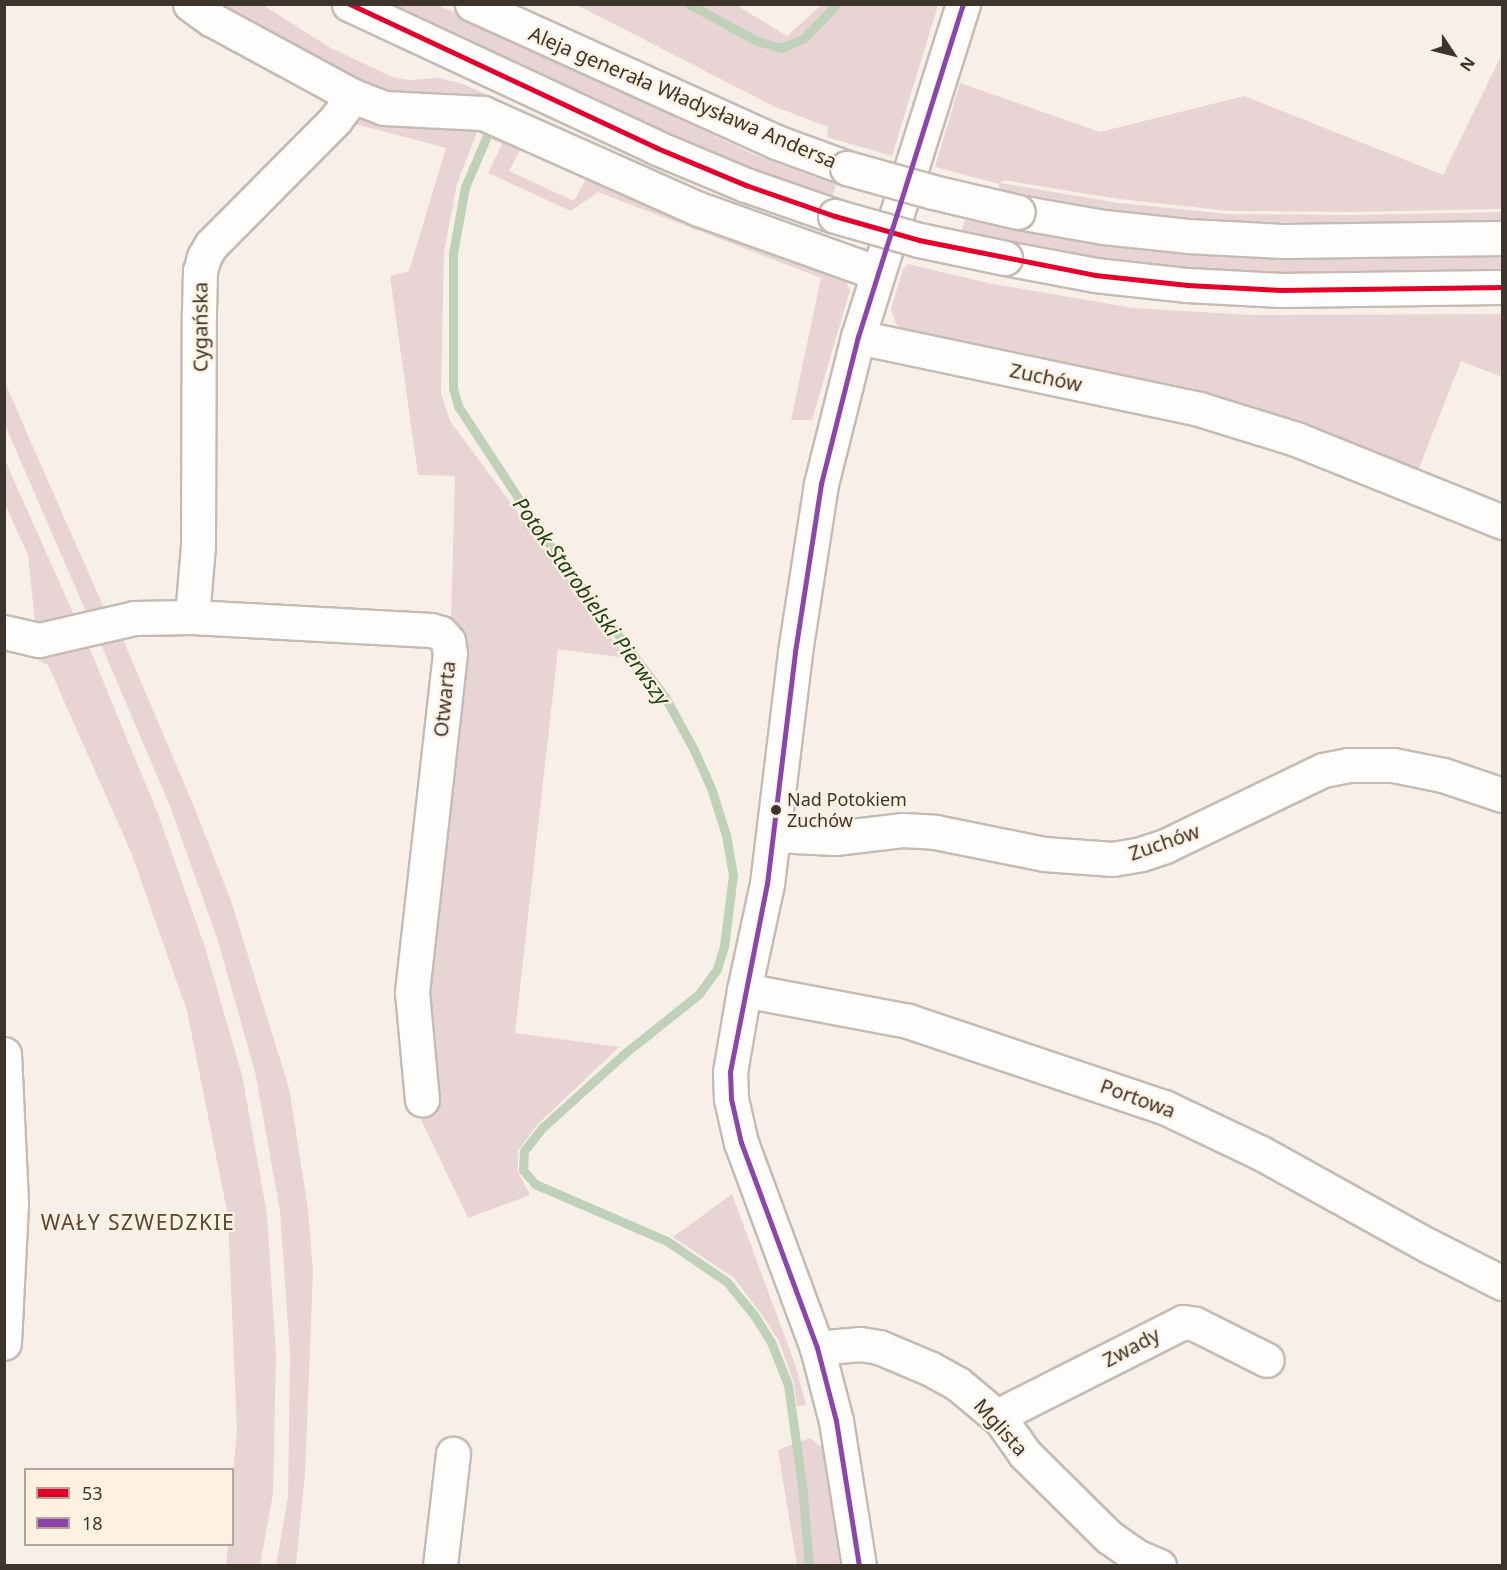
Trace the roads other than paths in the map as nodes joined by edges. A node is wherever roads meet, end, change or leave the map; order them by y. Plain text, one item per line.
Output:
1 (190, 4) edge
2 (349, 4) edge
3 (472, 4) edge
4 (963, 4) edge
5 (353, 96) junction
6 (1503, 238) edge
7 (878, 273) junction
8 (1503, 287) edge
9 (858, 337) junction
10 (1503, 522) edge
11 (192, 617) junction
12 (4, 632) edge
13 (1503, 795) edge
14 (774, 835) junction
15 (744, 990) junction
16 (4, 1054) edge
17 (422, 1100) dead end
18 (1503, 1283) edge
19 (4, 1343) edge
20 (817, 1348) junction
21 (1267, 1360) dead end
22 (1000, 1420) junction
23 (453, 1454) dead end
24 (440, 1566) edge
25 (859, 1566) edge
26 (1159, 1566) edge

1 - 5 street
2 - 8 street, bridge
3 - 6 street, Aleja generała Władysława Andersa, bridge
4 - 7 street
5 - 7 street
5 - 11 street, Cygańska
7 - 9 street
9 - 10 street, Zuchów
9 - 14 street
11 - 12 street, Otwarta
11 - 17 street, Otwarta
13 - 14 street, Zuchów
14 - 15 street
15 - 18 street, Portowa
15 - 20 street
16 - 19 street
20 - 22 street, Mglista
20 - 25 street
21 - 22 street, Zwady
22 - 26 street, Mglista
23 - 24 street

